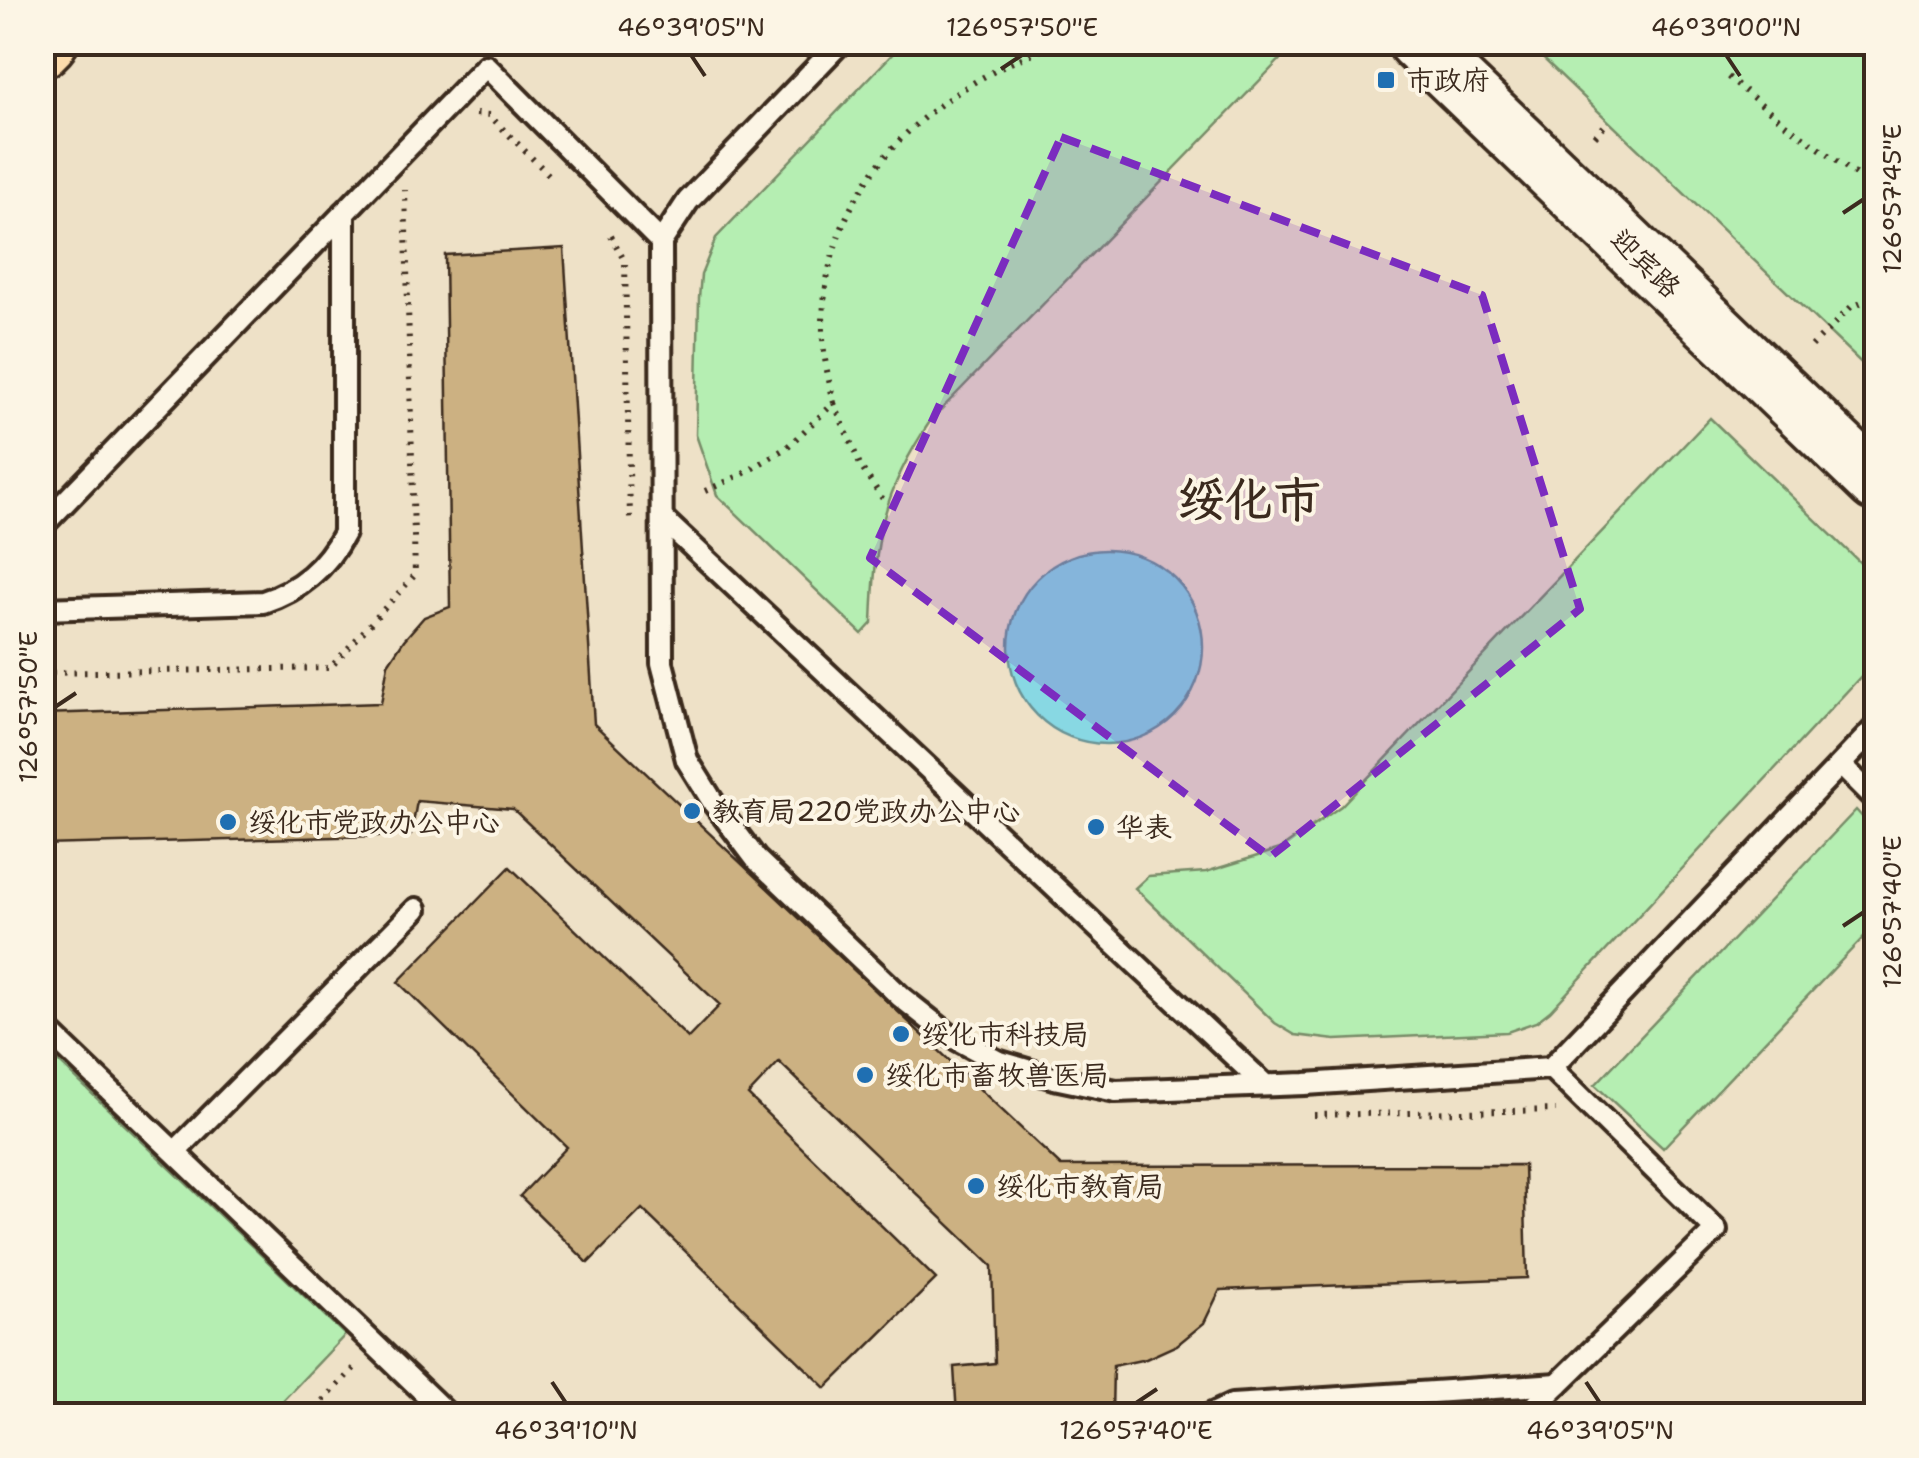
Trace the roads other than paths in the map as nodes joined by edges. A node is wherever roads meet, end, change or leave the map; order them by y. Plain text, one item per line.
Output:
1 (49, 42) edge
2 (842, 42) edge
3 (1416, 42) edge
4 (42, 49) edge
5 (344, 213) junction
6 (662, 242) junction
7 (1876, 483) edge
8 (663, 519) junction
9 (42, 526) edge
10 (42, 609) edge
11 (1876, 727) edge
12 (1841, 765) junction
13 (1876, 800) edge
14 (416, 910) dead end
15 (42, 1025) edge
16 (1551, 1068) junction
17 (1265, 1085) junction
18 (176, 1152) junction
19 (1558, 1384) junction
20 (449, 1416) edge
21 (1208, 1416) edge
22 (1524, 1416) edge

1 - 4 main road
2 - 6 lane
3 - 7 main road, 迎宾路
5 - 6 lane
5 - 9 lane
5 - 10 lane
6 - 8 lane
8 - 17 lane
8 - 17 lane
11 - 12 lane
12 - 13 lane
12 - 16 lane
14 - 18 lane
15 - 18 lane
16 - 17 lane
16 - 19 lane
18 - 20 lane
19 - 21 lane
19 - 22 lane

